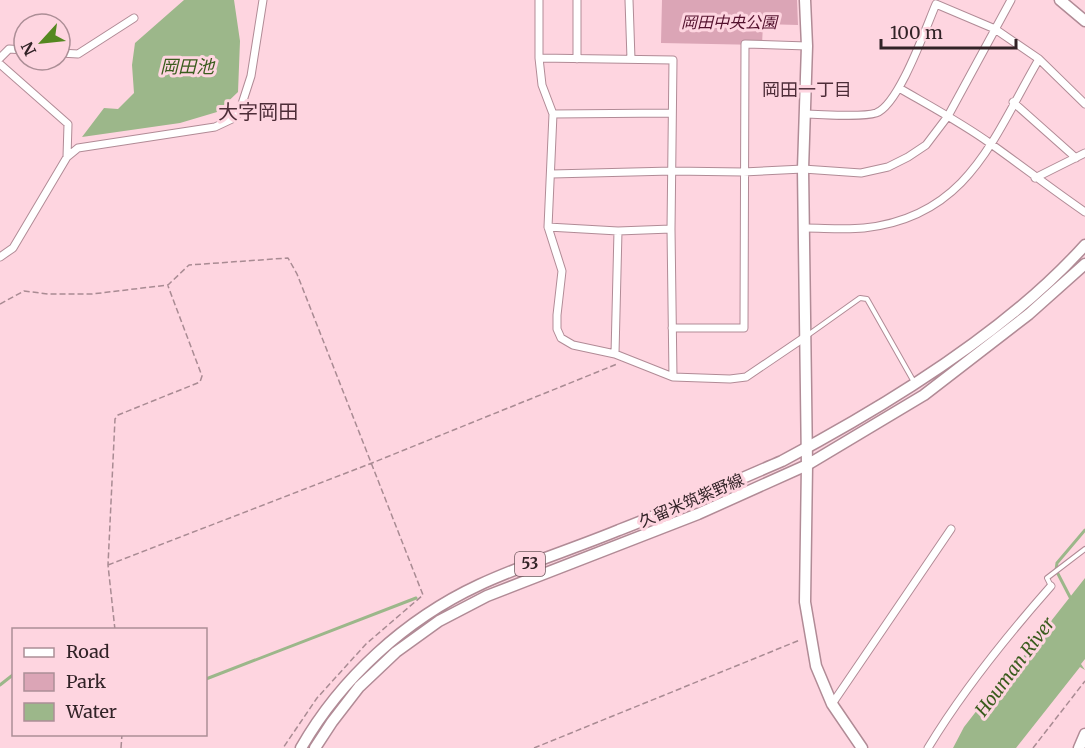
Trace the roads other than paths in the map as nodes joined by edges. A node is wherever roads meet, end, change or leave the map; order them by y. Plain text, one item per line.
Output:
1 (263, 0) edge
2 (539, 0) edge
3 (577, 0) edge
4 (629, 0) edge
5 (806, 0) edge
6 (1011, 0) edge
7 (1060, 0) edge
8 (134, 18) dead end
9 (1085, 21) edge
10 (995, 29) junction
11 (807, 46) junction
12 (12, 49) edge
13 (72, 54) edge
14 (0, 58) edge
15 (539, 58) junction
16 (577, 59) junction
17 (1039, 59) junction
18 (631, 60) junction
19 (0, 64) edge
20 (899, 88) junction
21 (1013, 102) junction
22 (1085, 104) edge
23 (671, 113) junction
24 (553, 114) junction
25 (805, 114) junction
26 (948, 116) junction
27 (991, 144) junction
28 (1085, 153) edge
29 (68, 157) junction
30 (1076, 158) junction
31 (803, 170) junction
32 (672, 171) junction
33 (743, 172) junction
34 (552, 174) junction
35 (1035, 178) junction
36 (1085, 212) edge
37 (548, 226) junction
38 (805, 228) junction
39 (671, 229) junction
40 (618, 231) junction
41 (1085, 245) edge
42 (0, 257) edge
43 (1085, 264) edge
44 (672, 328) junction
45 (806, 337) junction
46 (615, 354) junction
47 (673, 377) junction
48 (915, 383) junction
49 (806, 448) junction
50 (807, 465) junction
51 (951, 529) dead end
52 (1085, 549) edge
53 (1051, 586) joint
54 (832, 704) junction
55 (1085, 734) edge
56 (301, 748) edge
57 (315, 748) edge
58 (862, 748) edge
59 (928, 748) edge
60 (1079, 748) edge

1 - 29 street
2 - 15 street
3 - 16 street
4 - 18 street
5 - 11 main road
6 - 10 street
7 - 9 main road
8 - 13 street
10 - 17 street
10 - 20 street
10 - 26 street
11 - 25 main road
11 - 33 street
12 - 14 street
15 - 16 street
15 - 24 street
16 - 18 street
17 - 21 street
17 - 22 street
18 - 23 street
19 - 29 street
20 - 25 street
20 - 26 street
21 - 27 street
21 - 30 street
23 - 24 street
23 - 32 street
24 - 34 street
25 - 31 main road
26 - 27 street
26 - 31 street
27 - 35 street
27 - 38 street
28 - 30 street
29 - 42 street
30 - 35 street
31 - 33 street
31 - 38 main road
32 - 33 street
32 - 34 street
32 - 39 street
33 - 44 street
34 - 37 street
35 - 36 street
37 - 40 street
37 - 46 street
38 - 45 main road
39 - 40 street
39 - 44 street
40 - 46 street
41 - 48 main road, 久留米筑紫野線 / 53
43 - 50 main road, 久留米筑紫野線 / 53
44 - 47 street
45 - 47 street
45 - 48 lane
45 - 49 main road
46 - 47 street
48 - 49 main road, 久留米筑紫野線 / 53
49 - 50 main road
49 - 56 main road, 久留米筑紫野線 / 53
50 - 54 main road
50 - 57 main road, 久留米筑紫野線 / 53
51 - 54 street
52 - 53 lane
53 - 59 street
54 - 58 main road
55 - 60 main road

